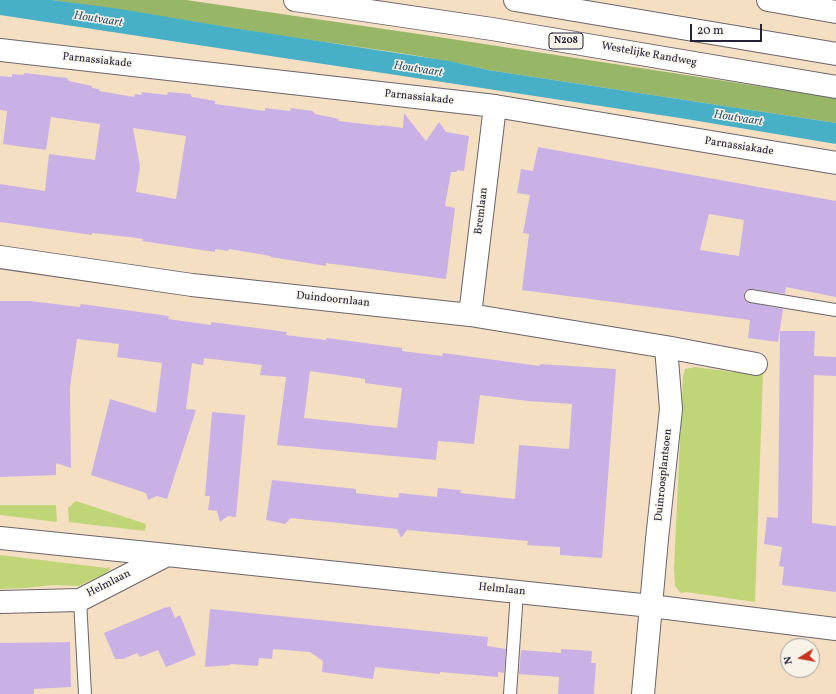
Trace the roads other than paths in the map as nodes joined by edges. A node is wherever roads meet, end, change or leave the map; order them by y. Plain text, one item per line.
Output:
1 (295, 0) edge
2 (515, 0) edge
3 (768, 0) edge
4 (836, 12) edge
5 (0, 50) edge
6 (836, 54) edge
7 (836, 87) edge
8 (495, 106) junction
9 (836, 163) edge
10 (0, 257) edge
11 (751, 296) dead end
12 (836, 310) edge
13 (470, 315) junction
14 (666, 347) junction
15 (756, 364) dead end
16 (0, 538) edge
17 (167, 554) junction
18 (517, 592) junction
19 (80, 600) junction
20 (0, 602) edge
21 (651, 606) junction
22 (836, 629) edge
23 (85, 694) edge
24 (510, 694) edge
25 (643, 694) edge

1 - 7 street, Westelijke Randweg / N208
2 - 6 street
3 - 4 street
5 - 8 street, Parnassiakade
8 - 9 street, Parnassiakade
8 - 13 street, Bremlaan
10 - 13 street, Duindoornlaan
11 - 12 lane
13 - 14 street, Duindoornlaan
14 - 15 street
14 - 21 street, Duinroosplantsoen
16 - 17 street, Helmlaan
17 - 18 street, Helmlaan
17 - 19 street, Helmlaan
18 - 21 street, Helmlaan
18 - 24 lane
19 - 20 street, Helmlaan
19 - 23 lane
21 - 22 street, Helmlaan
21 - 25 street, Duinroosplantsoen

